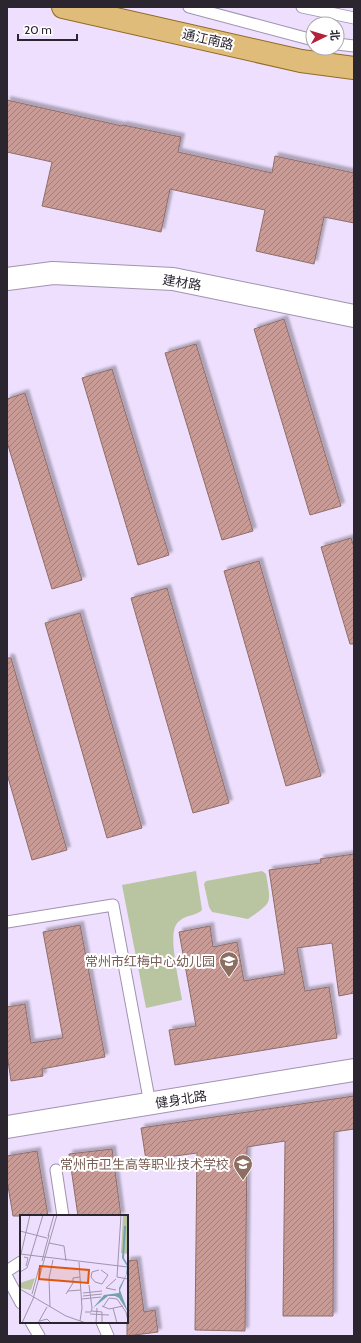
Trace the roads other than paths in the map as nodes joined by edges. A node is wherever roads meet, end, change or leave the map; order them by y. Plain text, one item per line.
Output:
1 (64, 7) edge
2 (189, 7) edge
3 (302, 7) edge
4 (354, 18) edge
5 (305, 38) edge
6 (354, 68) edge
7 (7, 279) edge
8 (354, 316) edge
9 (7, 922) edge
10 (354, 1070) edge
11 (150, 1104) junction
12 (7, 1127) edge
13 (56, 1170) dead end
14 (62, 1215) edge
15 (20, 1263) edge
16 (7, 1271) edge
17 (7, 1277) edge
18 (20, 1301) edge
19 (32, 1323) edge
20 (102, 1323) edge
21 (39, 1336) edge
22 (108, 1336) edge

1 - 6 main road, 通江南路
2 - 5 lane
3 - 4 lane
7 - 8 street, 建材路
9 - 11 lane
10 - 11 street, 健身北路
11 - 12 street, 健身北路
13 - 14 lane
15 - 16 lane
17 - 18 lane
19 - 21 lane
20 - 22 lane

